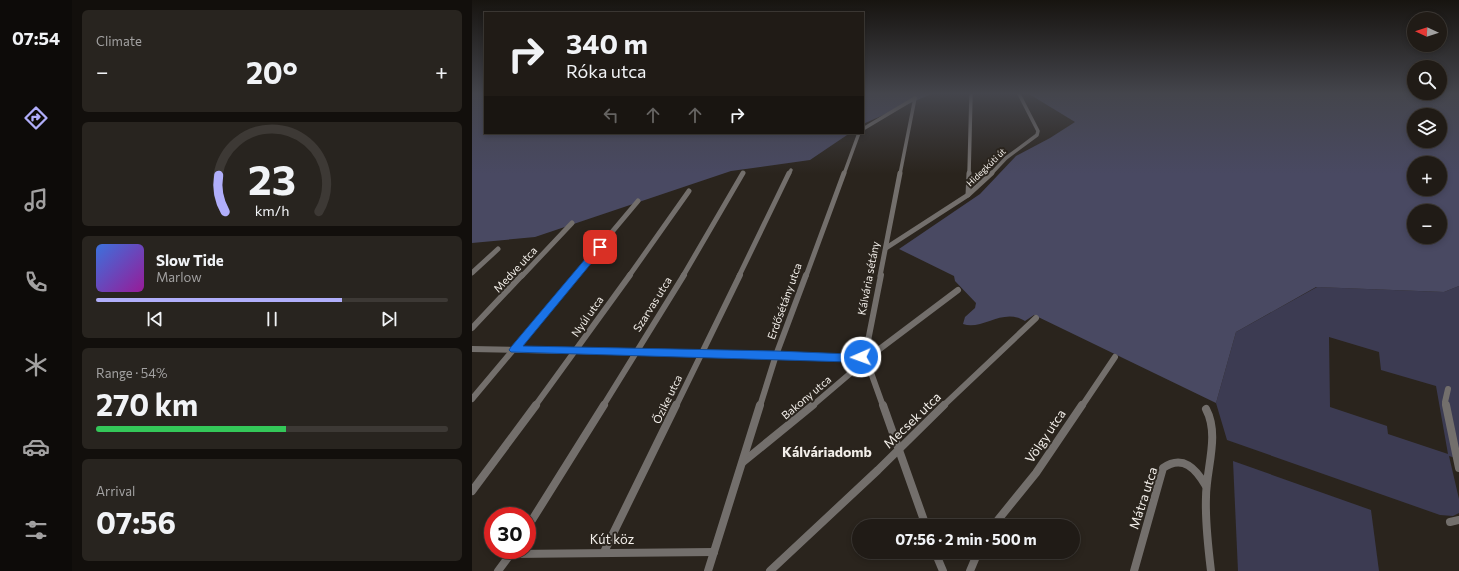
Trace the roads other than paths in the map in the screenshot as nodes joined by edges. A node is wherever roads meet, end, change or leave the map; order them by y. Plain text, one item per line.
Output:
1 (876, 121) edge
2 (911, 121) edge
3 (970, 121) edge
4 (1032, 121) edge
5 (864, 128) edge
6 (859, 134) edge
7 (791, 170) dead end
8 (743, 173) dead end
9 (689, 191) dead end
10 (968, 195) junction
11 (638, 201) dead end
12 (572, 223) dead end
13 (886, 248) junction
14 (498, 249) dead end
15 (472, 273) edge
16 (958, 290) dead end
17 (1036, 318) dead end
18 (472, 328) edge
19 (472, 349) edge
20 (514, 350) junction
21 (576, 351) junction
22 (635, 352) junction
23 (702, 353) junction
24 (776, 355) junction
25 (1115, 357) dead end
26 (866, 358) junction
27 (1448, 389) dead end
28 (472, 399) edge
29 (1206, 409) dead end
30 (899, 448) junction
31 (743, 462) junction
32 (1459, 468) edge
33 (1206, 486) junction
34 (472, 491) edge
35 (536, 513) edge
36 (924, 519) edge
37 (998, 519) edge
38 (1459, 520) edge
39 (1450, 522) dead end
40 (536, 552) edge
41 (604, 552) junction
42 (714, 552) junction
43 (507, 559) edge
44 (938, 559) edge
45 (975, 559) edge
46 (498, 571) edge
47 (708, 571) edge
48 (770, 571) edge
49 (943, 571) edge
50 (970, 571) edge
51 (1134, 571) edge
52 (1211, 571) edge

1 - 5 street, Kálvária sétány
2 - 13 street, Kálvária sétány
3 - 10 street
4 - 10 street, Hidegkúti út
6 - 24 street, Erdősétány utca
7 - 23 street, Őzike utca
8 - 22 street, Szarvas utca
9 - 21 street, Nyúl utca
10 - 13 street, Hidegkúti út
11 - 20 street
12 - 18 street, Medve utca
13 - 26 street, Kálvária sétány
14 - 15 street
16 - 26 street, Bakony utca
17 - 30 street, Mecsek utca
19 - 20 street
20 - 21 street
20 - 28 street
21 - 22 street
21 - 34 street, Nyúl utca
22 - 23 street
22 - 35 street, Szarvas utca
23 - 24 street
23 - 41 street, Őzike utca
24 - 26 street
24 - 31 street, Erdősétány utca
25 - 37 street, Völgy utca
26 - 30 street
26 - 31 street, Bakony utca
27 - 32 street
29 - 33 street
30 - 36 street
30 - 48 street, Mecsek utca
31 - 42 street, Erdősétány utca
33 - 51 street, Mátra utca
33 - 52 street
38 - 39 street
40 - 41 street, Kút köz
41 - 42 street, Kút köz
42 - 47 street, Erdősétány utca
43 - 46 street
44 - 49 street
45 - 50 street

